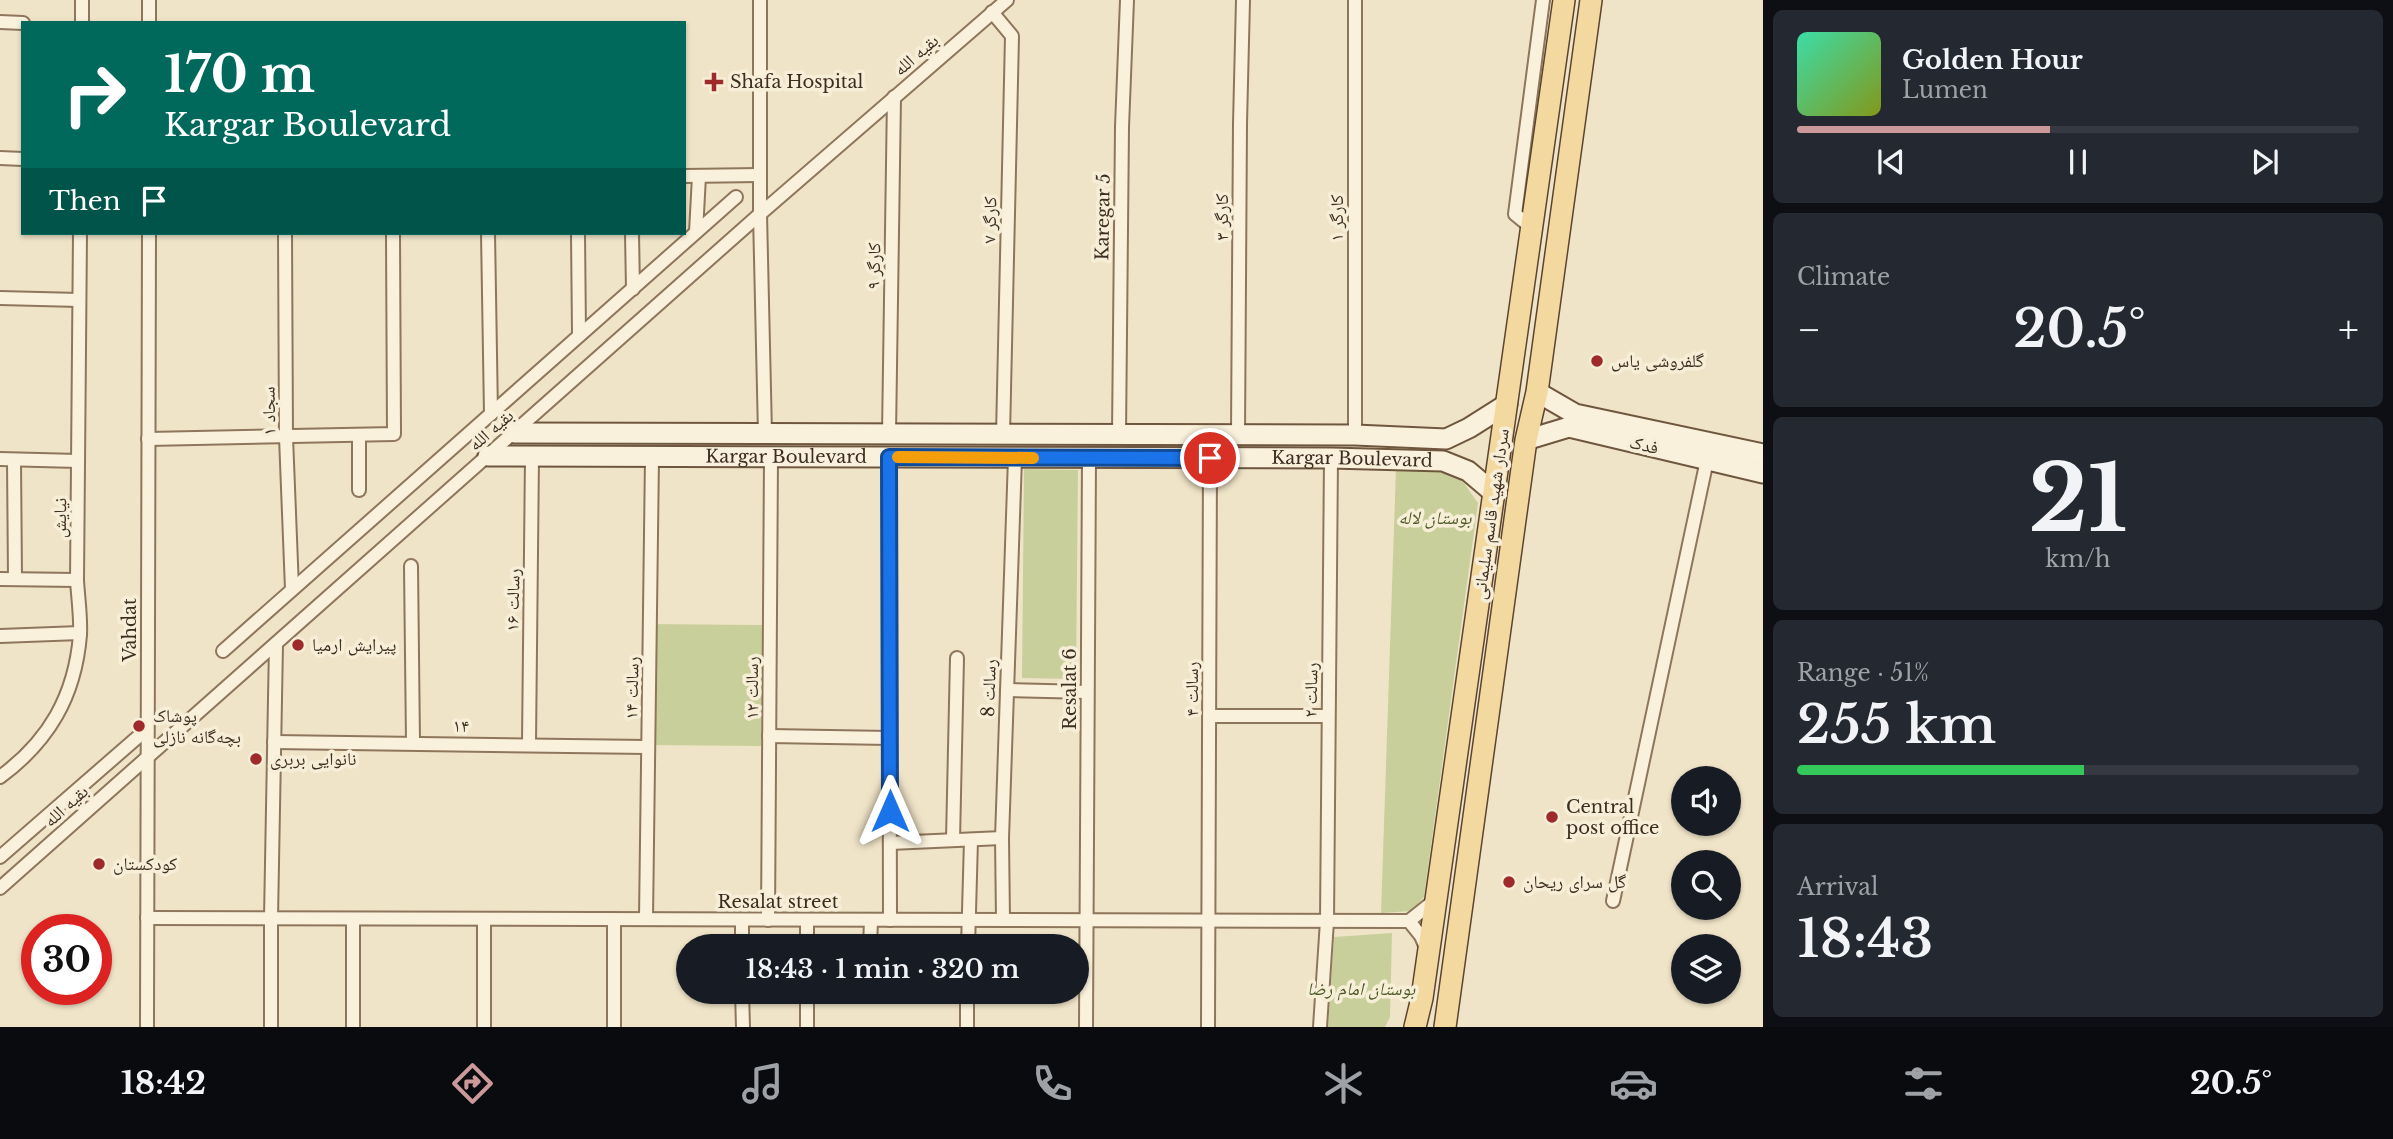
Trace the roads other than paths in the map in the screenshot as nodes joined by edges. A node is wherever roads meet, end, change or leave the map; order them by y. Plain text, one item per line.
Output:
1 (82, 0) edge
2 (149, 0) edge
3 (760, 0) edge
4 (1007, 0) edge
5 (1127, 0) edge
6 (1243, 0) edge
7 (1355, 0) edge
8 (1543, 0) edge
9 (1564, 0) edge
10 (1591, 0) edge
11 (992, 12) junction
12 (82, 21) edge
13 (149, 21) edge
14 (0, 22) edge
15 (21, 23) edge
16 (894, 97) junction
17 (0, 158) edge
18 (21, 159) edge
19 (760, 175) junction
20 (686, 176) edge
21 (699, 176) junction
22 (736, 197) dead end
23 (760, 214) junction
24 (1532, 228) junction
25 (696, 232) junction
26 (80, 235) edge
27 (149, 235) edge
28 (285, 235) edge
29 (393, 235) edge
30 (488, 235) edge
31 (579, 235) edge
32 (632, 235) edge
33 (633, 289) junction
34 (0, 298) edge
35 (79, 300) junction
36 (579, 333) junction
37 (1536, 392) junction
38 (1507, 404) junction
39 (491, 414) junction
40 (1572, 421) junction
41 (514, 433) junction
42 (765, 434) junction
43 (889, 434) junction
44 (359, 435) junction
45 (1003, 435) junction
46 (1119, 435) junction
47 (1167, 435) junction
48 (1238, 435) junction
49 (1355, 435) junction
50 (286, 436) junction
51 (148, 439) junction
52 (1446, 439) junction
53 (1526, 440) junction
54 (1763, 454) edge
55 (488, 456) junction
56 (532, 456) junction
57 (652, 457) junction
58 (771, 457) junction
59 (889, 457) junction
60 (1015, 457) junction
61 (1089, 458) junction
62 (1167, 458) junction
63 (1210, 458) junction
64 (1331, 458) junction
65 (0, 459) edge
66 (14, 460) junction
67 (1707, 460) junction
68 (78, 461) junction
69 (1443, 461) junction
70 (1763, 473) edge
71 (359, 490) dead end
72 (1494, 493) junction
73 (411, 566) dead end
74 (0, 579) edge
75 (15, 579) junction
76 (77, 580) junction
77 (292, 589) junction
78 (80, 634) junction
79 (0, 636) edge
80 (276, 644) junction
81 (223, 651) dead end
82 (957, 658) dead end
83 (1007, 690) junction
84 (1087, 692) junction
85 (1210, 716) junction
86 (1328, 716) junction
87 (147, 729) junction
88 (769, 736) junction
89 (890, 738) junction
90 (274, 742) junction
91 (413, 743) junction
92 (529, 744) junction
93 (648, 747) junction
94 (147, 757) junction
95 (0, 777) edge
96 (1002, 838) junction
97 (971, 840) junction
98 (953, 841) junction
99 (890, 843) junction
100 (0, 857) edge
101 (0, 888) edge
102 (1436, 899) junction
103 (1613, 901) dead end
104 (147, 918) junction
105 (271, 918) junction
106 (353, 919) junction
107 (484, 919) junction
108 (614, 919) junction
109 (646, 919) junction
110 (741, 920) junction
111 (768, 920) junction
112 (807, 920) junction
113 (871, 920) junction
114 (890, 920) junction
115 (968, 920) junction
116 (1003, 920) junction
117 (1086, 920) junction
118 (1209, 920) junction
119 (1327, 921) junction
120 (1409, 921) junction
121 (742, 934) edge
122 (807, 934) edge
123 (870, 934) edge
124 (968, 934) edge
125 (1429, 954) junction
126 (742, 1004) edge
127 (807, 1004) edge
128 (967, 1004) edge
129 (147, 1027) edge
130 (271, 1027) edge
131 (353, 1027) edge
132 (484, 1027) edge
133 (614, 1027) edge
134 (743, 1027) edge
135 (807, 1027) edge
136 (967, 1027) edge
137 (1086, 1027) edge
138 (1208, 1027) edge
139 (1320, 1027) edge
140 (1415, 1027) edge
141 (1446, 1027) edge

1 - 12 street
2 - 13 street
3 - 19 street
4 - 11 street, بقیه الله
5 - 46 street, Karegar 5
6 - 48 street, کارگر ۳
7 - 49 street, کارگر ۱
8 - 24 street
9 - 24 main road, سردار شهید قاسم سلیمانی
10 - 37 main road
11 - 16 street, بقیه الله
11 - 45 street, کارگر ۷
14 - 15 street
16 - 23 street, بقیه الله
16 - 43 street, کارگر ۹
17 - 18 street
19 - 21 street
19 - 23 street
20 - 21 street
21 - 25 street
22 - 25 street, بقیه الله
23 - 41 street, بقیه الله
23 - 42 street
24 - 38 main road, سردار شهید قاسم سلیمانی
25 - 33 street, بقیه الله
26 - 35 street, نیایش
27 - 51 street, Vahdat
28 - 50 street, سجاد ۱
29 - 44 street
30 - 39 street
31 - 36 street
32 - 33 street
33 - 36 street, بقیه الله
34 - 35 street
35 - 68 street, نیایش
36 - 39 street, بقیه الله
37 - 40 street, فدک
37 - 53 main road
38 - 52 street, Kargar Boulevard
38 - 72 main road, سردار شهید قاسم سلیمانی
39 - 77 street, بقیه الله
40 - 53 street, فدک
40 - 54 street, فدک
40 - 67 street, فدک
41 - 42 street, Kargar Boulevard
41 - 55 street, بقیه الله
42 - 43 street, Kargar Boulevard
43 - 45 street, Kargar Boulevard
44 - 50 street
44 - 71 street
45 - 46 street, Kargar Boulevard
46 - 47 street, Kargar Boulevard
47 - 48 street, Kargar Boulevard
47 - 62 street
48 - 49 street, Kargar Boulevard
49 - 52 street, Kargar Boulevard
50 - 51 street
50 - 77 street, سجاد ۱
51 - 87 street, Vahdat
52 - 69 street
53 - 141 main road
55 - 56 street, Kargar Boulevard
55 - 80 street, بقیه الله
56 - 57 street, Kargar Boulevard
56 - 92 street, رسالت ۱۶
57 - 58 street, Kargar Boulevard
57 - 93 street, رسالت ۱۴
58 - 59 street, Kargar Boulevard
58 - 88 street, رسالت ۱۲
59 - 60 street, Kargar Boulevard
59 - 89 street
60 - 61 street, Kargar Boulevard
60 - 83 street, رسالت 8
61 - 62 street, Kargar Boulevard
61 - 84 street, Resalat 6
62 - 63 street, Kargar Boulevard
63 - 64 street, Kargar Boulevard
63 - 85 street, رسالت ۴
64 - 69 street, Kargar Boulevard
64 - 86 street, رسالت ۲
65 - 66 street
66 - 68 street
66 - 75 street
67 - 70 street, فدک
67 - 103 street
68 - 76 street, نیایش
69 - 72 street, Kargar Boulevard
72 - 102 main road, سردار شهید قاسم سلیمانی
73 - 91 street
74 - 75 street
75 - 76 street
76 - 78 street, نیایش
77 - 81 street, بقیه الله
78 - 79 street
78 - 95 street, نیایش
80 - 90 street
80 - 94 street, بقیه الله
82 - 98 street
83 - 84 street
83 - 96 street, رسالت 8
84 - 117 street, Resalat 6
85 - 86 street
85 - 118 street, رسالت ۴
86 - 119 street, رسالت ۲
87 - 94 street, Vahdat
87 - 100 street
88 - 89 street
88 - 111 street, رسالت ۱۲
89 - 99 street
90 - 91 street, ۱۴
90 - 105 street
91 - 92 street, ۱۴
92 - 93 street, ۱۴
93 - 109 street, رسالت ۱۴
94 - 101 street, بقیه الله
94 - 104 street, Vahdat
96 - 97 street
96 - 116 street, رسالت 8
97 - 98 street
97 - 115 street
98 - 99 street
99 - 114 street
102 - 120 street
102 - 125 main road, سردار شهید قاسم سلیمانی
104 - 105 street, Resalat street
104 - 129 street, Vahdat
105 - 106 street, Resalat street
105 - 130 street
106 - 107 street, Resalat street
106 - 131 street
107 - 108 street, Resalat street
107 - 132 street
108 - 109 street, Resalat street
108 - 133 street
109 - 110 street, Resalat street
110 - 111 street, Resalat street
110 - 121 street
111 - 112 street, Resalat street
112 - 113 street, Resalat street
112 - 122 street
113 - 114 street, Resalat street
113 - 123 street
114 - 115 street, Resalat street
115 - 116 street, Resalat street
115 - 124 street
116 - 117 street, Resalat street
117 - 118 street, Resalat street
117 - 137 street, Resalat 6
118 - 119 street, Resalat street
118 - 138 street, رسالت ۴
119 - 120 street, Resalat street
119 - 139 street, رسالت ۲
120 - 125 street
125 - 140 main road, سردار شهید قاسم سلیمانی
126 - 134 street
127 - 135 street
128 - 136 street

